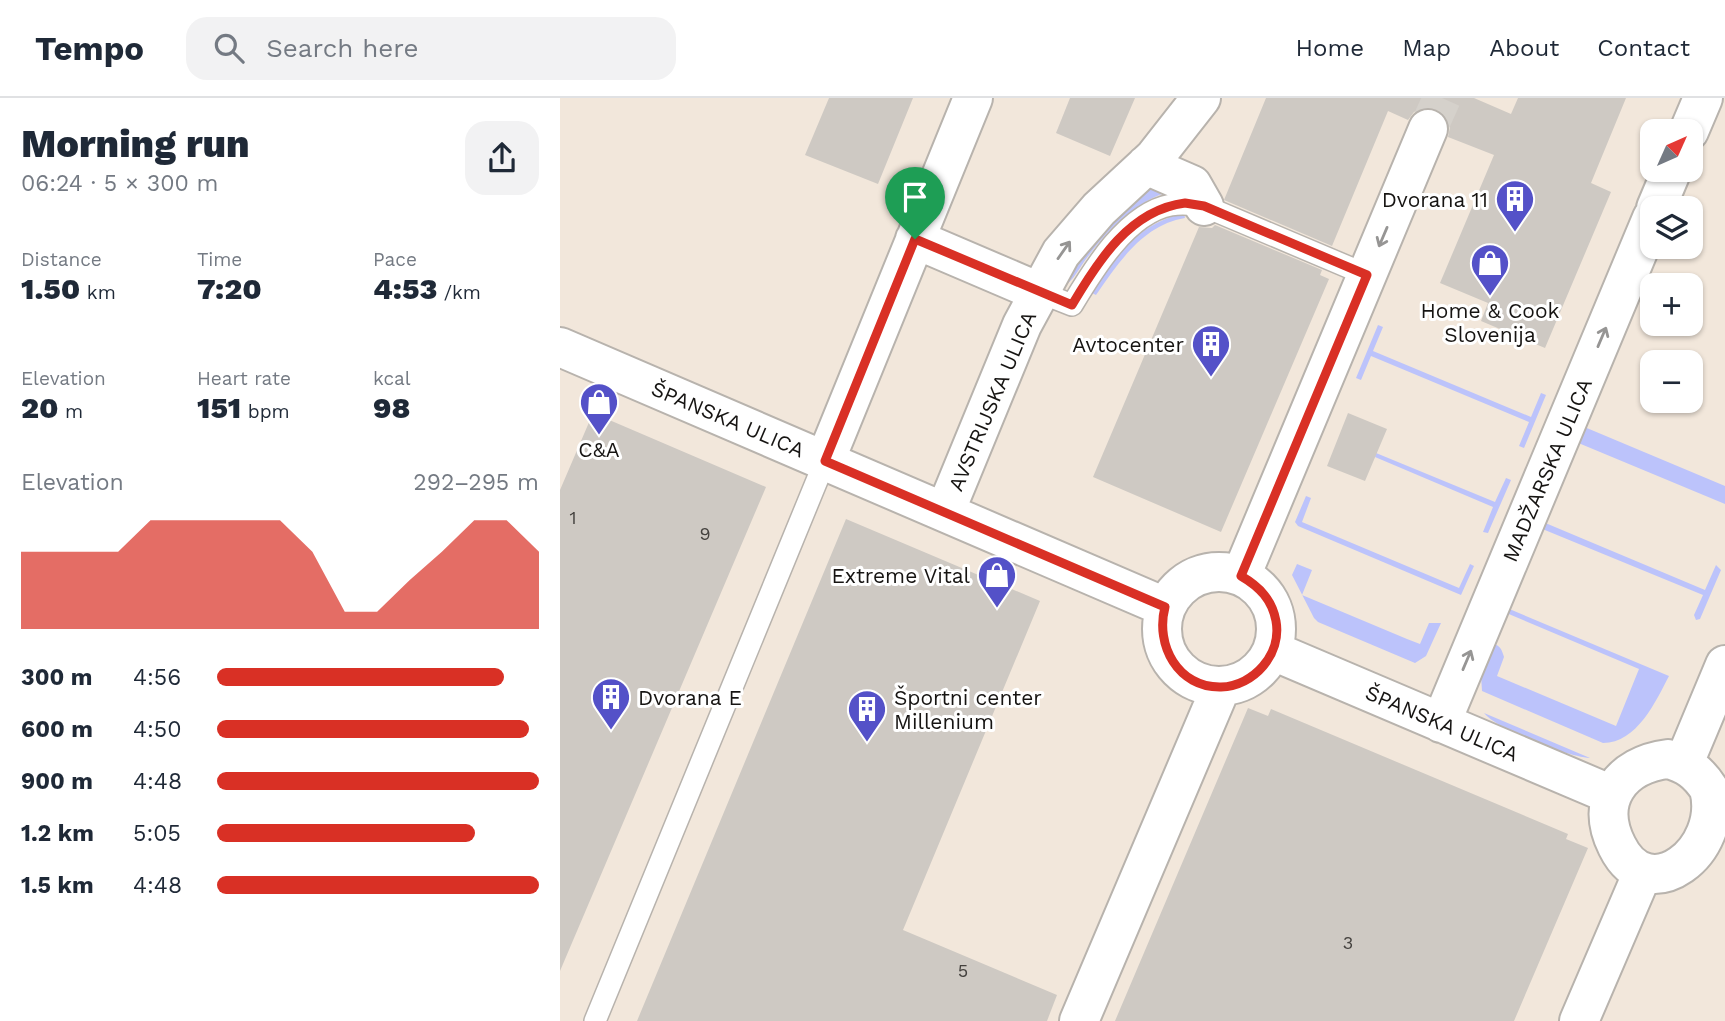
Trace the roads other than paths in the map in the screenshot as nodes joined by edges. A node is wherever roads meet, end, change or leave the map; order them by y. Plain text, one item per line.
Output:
1 (973, 98) edge
2 (1201, 98) edge
3 (1703, 98) edge
4 (1694, 119) edge
5 (1429, 129) tunnel mouth
6 (1146, 165) junction
7 (1204, 206) junction
8 (915, 239) junction
9 (1640, 247) edge
10 (1367, 275) junction
11 (1039, 292) junction
12 (560, 347) edge
13 (825, 461) junction
14 (944, 512) junction
15 (1241, 576) junction
16 (1165, 607) junction
17 (1273, 651) junction
18 (1725, 665) edge
19 (1220, 687) junction
20 (1441, 723) junction
21 (1684, 763) junction
22 (1612, 795) junction
23 (1720, 841) edge
24 (1643, 872) junction
25 (595, 1021) edge
26 (1079, 1021) edge
27 (1579, 1021) edge

1 - 8 street
2 - 6 street, AVSTRIJSKA ULICA
3 - 4 street
5 -> 10 street
6 - 7 street
11 -> 6 street, AVSTRIJSKA ULICA
7 - 10 lane
7 - 11 lane
8 - 11 street
8 - 13 street
20 -> 9 street, MADŽARSKA ULICA
10 - 15 street
11 - 14 street, AVSTRIJSKA ULICA
12 - 13 street, ŠPANSKA ULICA
13 - 14 street, ŠPANSKA ULICA
13 - 25 lane
14 - 16 street, ŠPANSKA ULICA
15 - 16 street
15 - 17 street
16 - 19 street
17 - 19 street
17 - 20 street, ŠPANSKA ULICA
18 - 21 street
19 - 26 street
20 - 22 street, ŠPANSKA ULICA
21 - 22 street
21 - 23 street
22 - 24 street
23 - 24 street
24 - 27 street

